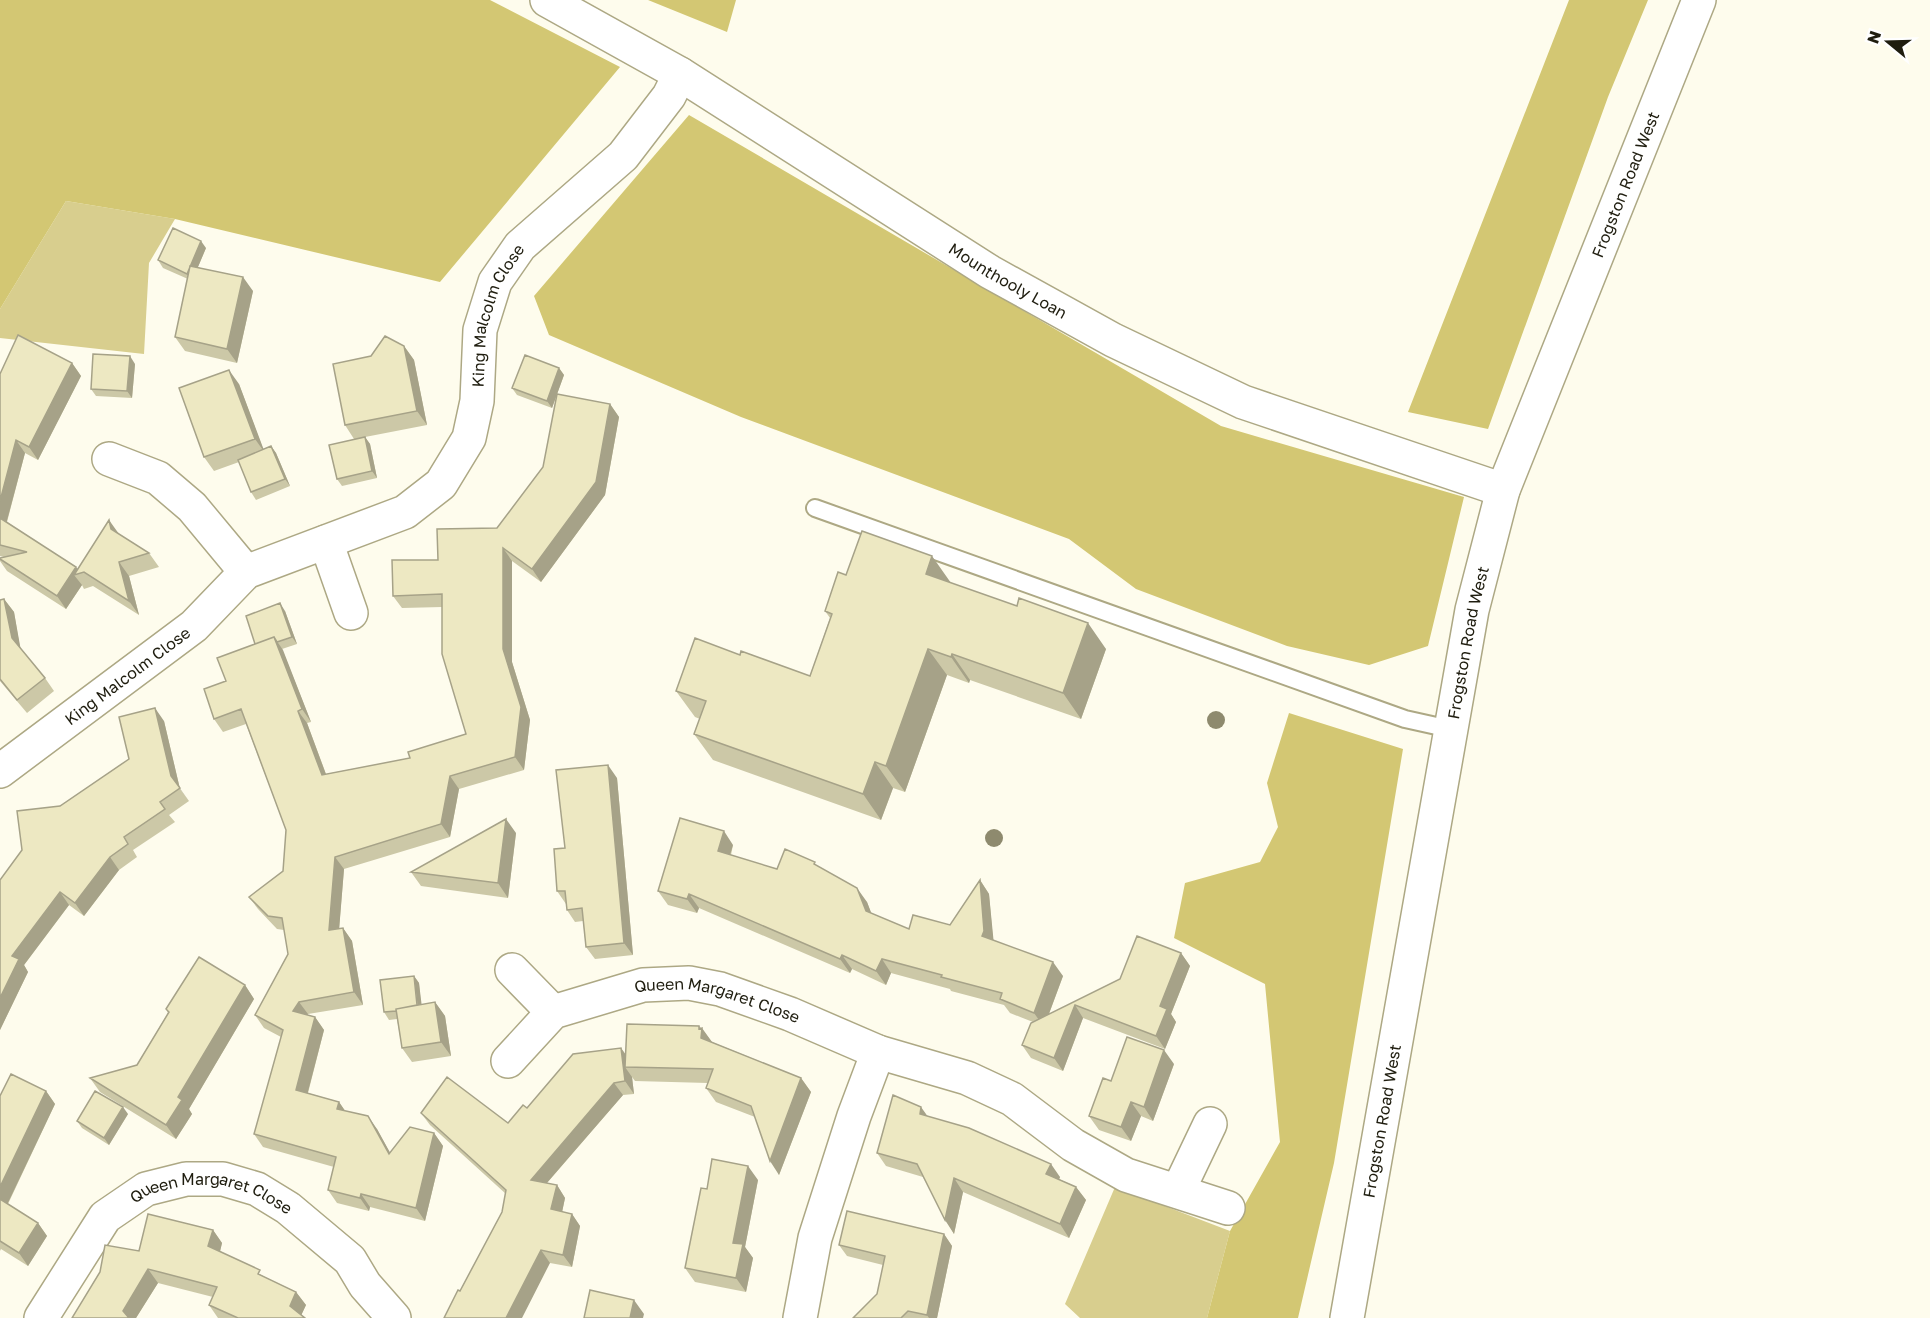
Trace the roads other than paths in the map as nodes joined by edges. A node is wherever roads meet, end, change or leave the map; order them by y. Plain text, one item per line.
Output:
1 (547, 0) edge
2 (1699, 0) edge
3 (680, 74) junction
4 (108, 459) dead end
5 (1503, 490) junction
6 (815, 508) dead end
7 (326, 542) junction
8 (246, 572) junction
9 (351, 613) dead end
10 (1450, 729) junction
11 (0, 771) edge
12 (512, 970) dead end
13 (553, 1012) junction
14 (878, 1052) junction
15 (508, 1061) dead end
16 (1210, 1124) dead end
17 (1178, 1191) junction
18 (1228, 1208) dead end
19 (41, 1318) edge
20 (394, 1318) edge
21 (800, 1318) edge
22 (1347, 1318) edge

1 - 3 street, Mounthooly Loan
2 - 5 street, Frogston Road West
3 - 5 street, Mounthooly Loan
3 - 7 street, King Malcolm Close
4 - 8 street
5 - 10 street, Frogston Road West
6 - 10 lane
7 - 8 street, King Malcolm Close
7 - 9 street
8 - 11 street, King Malcolm Close
10 - 22 street, Frogston Road West
12 - 13 street
13 - 14 street, Queen Margaret Close
13 - 15 street
14 - 17 street, Queen Margaret Close
14 - 21 street
16 - 17 street
17 - 18 street, Queen Margaret Close
19 - 20 street, Queen Margaret Close

